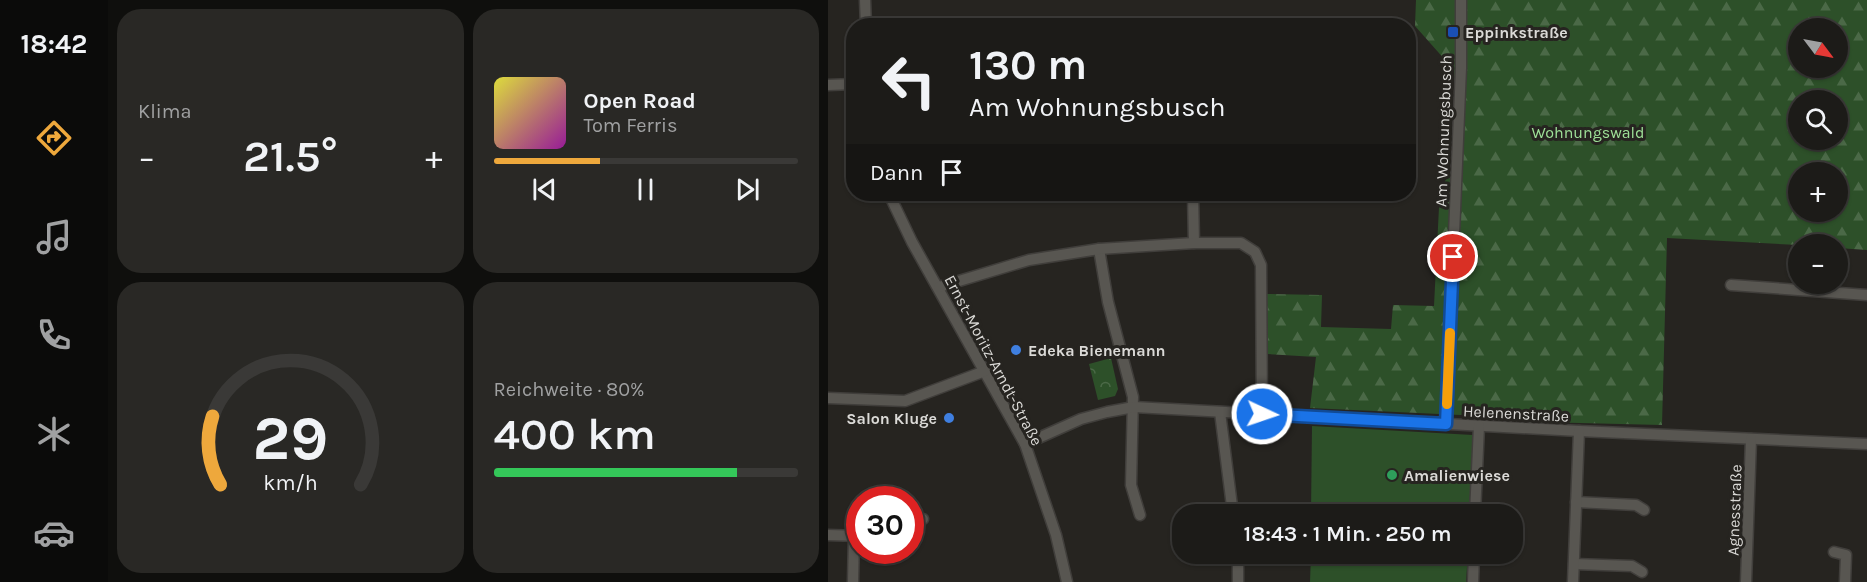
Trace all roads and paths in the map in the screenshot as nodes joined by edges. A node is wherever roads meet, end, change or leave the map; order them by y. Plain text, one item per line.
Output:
1 (865, 0) edge
2 (1453, 0) edge
3 (1461, 0) edge
4 (866, 18) edge
5 (1461, 19) junction
6 (846, 84) edge
7 (828, 85) edge
8 (892, 201) edge
9 (1193, 201) edge
10 (1194, 243) junction
11 (1100, 249) junction
12 (1731, 285) dead end
13 (939, 288) junction
14 (1867, 295) edge
15 (985, 371) junction
16 (828, 398) edge
17 (1134, 407) junction
18 (1220, 412) junction
19 (1262, 414) junction
20 (1446, 424) junction
21 (1479, 426) junction
22 (1579, 431) junction
23 (1751, 439) junction
24 (1026, 444) junction
25 (1867, 444) edge
26 (1576, 502) junction
27 (1232, 504) edge
28 (1475, 504) edge
29 (1644, 510) dead end
30 (1140, 515) dead end
31 (828, 535) edge
32 (846, 536) edge
33 (1834, 552) dead end
34 (855, 564) edge
35 (1238, 564) edge
36 (1474, 564) edge
37 (1574, 564) junction
38 (1642, 572) dead end
39 (854, 582) edge
40 (1068, 582) edge
41 (1238, 582) edge
42 (1473, 582) edge
43 (1573, 582) edge
44 (1746, 582) edge
45 (1845, 582) edge

1 - 4 street
2 - 5 street, Am Wohnungsbusch
3 - 5 street, Am Wohnungsbusch
5 - 20 street, Am Wohnungsbusch
6 - 7 street
8 - 13 street, Ernst-Moritz-Arndt-Straße
9 - 10 street
10 - 11 street
10 - 19 street
11 - 13 street
11 - 17 street
12 - 14 street
13 - 15 street, Ernst-Moritz-Arndt-Straße
15 - 16 street
15 - 24 street, Ernst-Moritz-Arndt-Straße
17 - 18 street, Helenenstraße
17 - 24 street, Helenenstraße
17 - 30 street
18 - 19 street, Helenenstraße
18 - 27 street
19 - 20 street, Helenenstraße
20 - 21 street, Helenenstraße
21 - 22 street, Helenenstraße
21 - 28 street
22 - 23 street, Helenenstraße
22 - 26 street
23 - 25 street, Helenenstraße
23 - 44 street, Agnesstraße
24 - 40 street, Ernst-Moritz-Arndt-Straße
26 - 29 street
26 - 37 street
31 - 32 street
33 - 45 street
34 - 39 street
35 - 41 street
36 - 42 street
37 - 38 street
37 - 43 street

